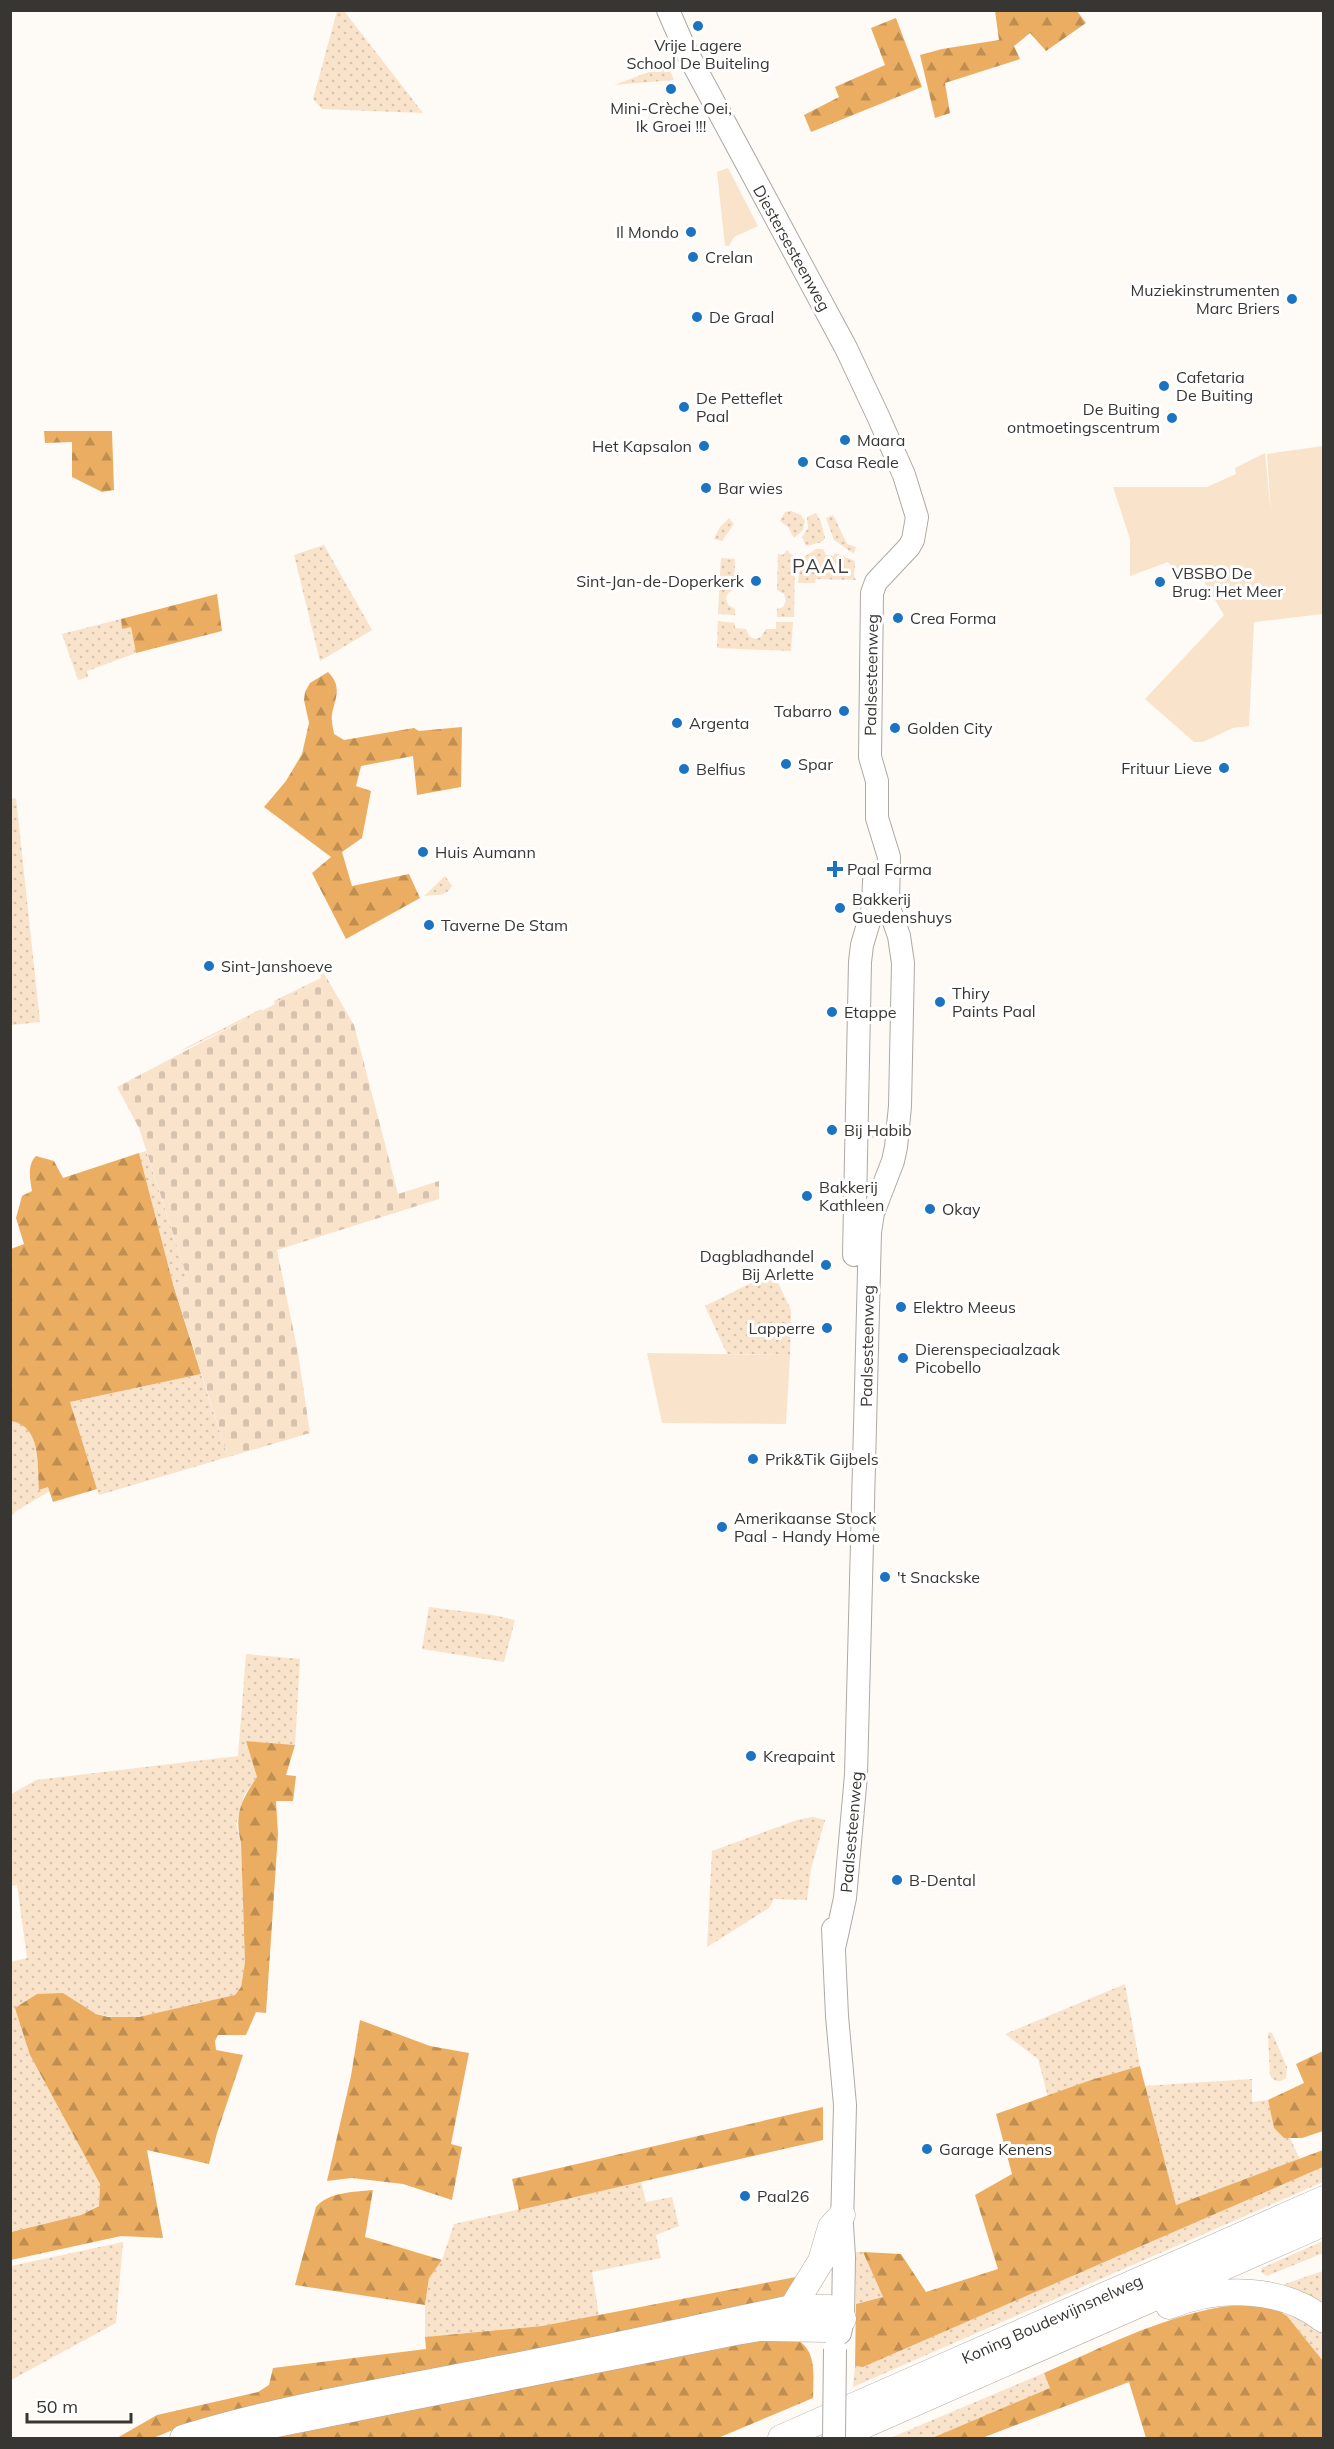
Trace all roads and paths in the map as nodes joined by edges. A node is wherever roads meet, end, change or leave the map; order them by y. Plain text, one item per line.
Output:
1 (657, 10) edge
2 (668, 10) edge
3 (684, 47) junction
4 (872, 593) joint
5 (870, 757) junction
6 (835, 1944) junction
7 (1323, 2199) edge
8 (842, 2220) junction
9 (1323, 2223) edge
10 (792, 2308) junction
11 (1323, 2320) edge
12 (834, 2326) junction
13 (1041, 2348) junction
14 (183, 2439) edge
15 (216, 2439) edge
16 (781, 2439) edge
17 (834, 2439) edge

1 - 3 main road, Diestersesteenweg
2 - 3 main road, Diestersesteenweg
3 - 4 main road, Diestersesteenweg
4 - 5 main road, Paalsesteenweg
5 - 6 main road, Paalsesteenweg
5 - 6 main road, Paalsesteenweg
6 - 8 main road, Paalsesteenweg
7 - 16 highway, Koning Boudewijnsnelweg
8 - 10 highway
8 - 12 main road, Paalsesteenweg
9 - 13 highway, Koning Boudewijnsnelweg
10 - 12 highway
10 - 14 highway
11 - 13 highway
12 - 15 highway
12 - 17 main road, Paalsesteenweg, bridge
13 - 17 highway, Koning Boudewijnsnelweg

